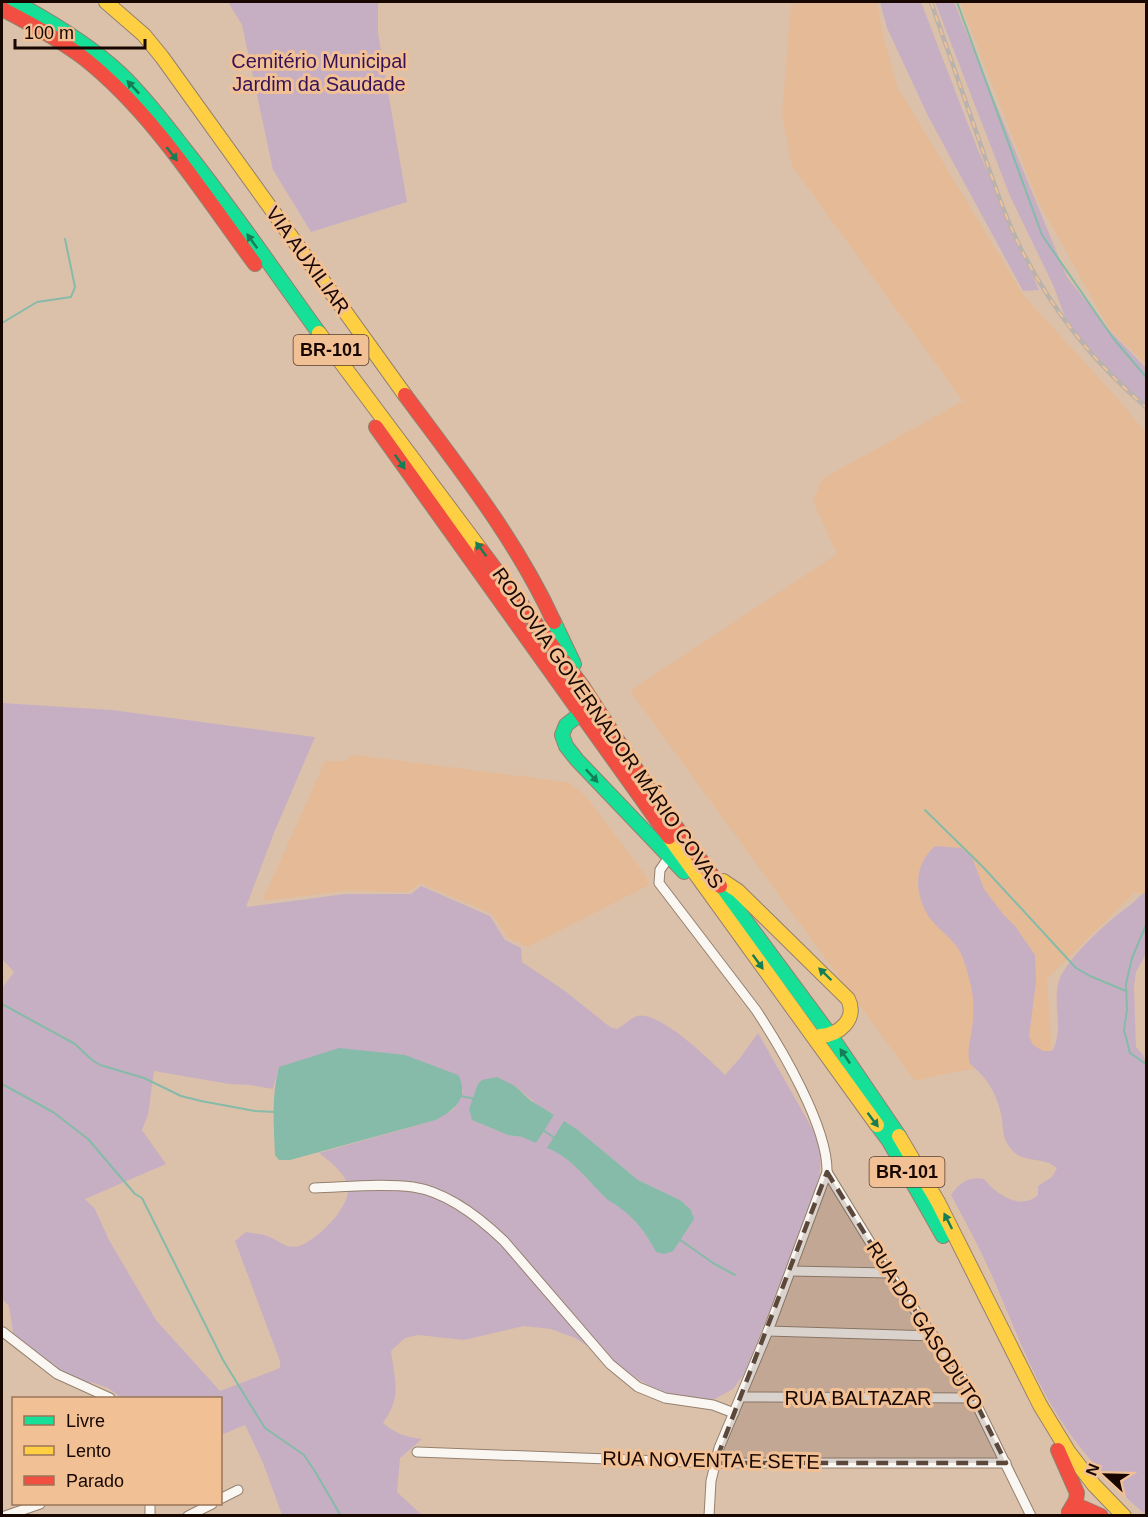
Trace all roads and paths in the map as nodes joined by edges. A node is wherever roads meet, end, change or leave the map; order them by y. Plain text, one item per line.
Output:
1 (15, 2) edge
2 (106, 2) edge
3 (2, 9) edge
4 (554, 622) junction
5 (546, 637) junction
6 (583, 687) junction
7 (580, 714) junction
8 (612, 734) junction
9 (669, 857) junction
10 (705, 878) junction
11 (808, 1032) junction
12 (831, 1036) junction
13 (827, 1172) junction
14 (314, 1188) dead end
15 (791, 1271) junction
16 (889, 1273) junction
17 (768, 1331) junction
18 (3, 1332) edge
19 (934, 1336) junction
20 (108, 1397) edge
21 (741, 1397) junction
22 (975, 1398) junction
23 (734, 1413) junction
24 (1058, 1450) junction
25 (417, 1452) dead end
26 (715, 1463) junction
27 (1006, 1463) junction
28 (238, 1490) dead end
29 (222, 1498) edge
30 (34, 1505) edge
31 (208, 1505) edge
32 (1066, 1514) edge
33 (4, 1515) edge
34 (188, 1515) edge
35 (708, 1515) edge
36 (1031, 1515) edge
37 (1101, 1515) edge
38 (1110, 1515) edge
39 (1124, 1515) edge

5 -> 1 main road, RODOVIA GOVERNADOR MÁRIO COVAS / BR-101
2 - 4 main road, VIA AUXILIAR
3 -> 7 main road, RODOVIA GOVERNADOR MÁRIO COVAS / BR-101
4 - 5 main road
4 - 6 main road, VIA AUXILIAR
5 - 6 main road, RODOVIA GOVERNADOR MÁRIO COVAS / BR-101
6 - 8 main road, RODOVIA GOVERNADOR MÁRIO COVAS / BR-101
7 - 8 main road
7 -> 9 main road
7 - 10 main road, RODOVIA GOVERNADOR MÁRIO COVAS / BR-101
8 - 10 main road, RODOVIA GOVERNADOR MÁRIO COVAS / BR-101
9 - 10 main road
9 - 13 street
10 -> 11 main road, RODOVIA GOVERNADOR MÁRIO COVAS / BR-101
10 - 12 main road, RODOVIA GOVERNADOR MÁRIO COVAS / BR-101
12 -> 10 main road
11 - 12 main road
11 -> 24 main road, RODOVIA GOVERNADOR MÁRIO COVAS / BR-101
39 -> 12 main road, RODOVIA GOVERNADOR MÁRIO COVAS / BR-101
13 - 15 street
13 - 16 street, RUA DO GASODUTO
14 - 23 street
15 - 16 street
15 - 17 street
16 - 19 street, RUA DO GASODUTO
17 - 19 street
17 - 21 street
18 - 20 street
19 - 22 street, RUA DO GASODUTO
21 - 22 street, RUA BALTAZAR
21 - 23 street
22 - 27 street, RUA DO GASODUTO
23 - 26 street
24 - 32 main road
24 - 38 main road, RODOVIA GOVERNADOR MÁRIO COVAS / BR-101
25 - 26 street, RUA NOVENTA E SETE
26 - 27 street, RUA NOVENTA E SETE
26 - 35 street
27 - 36 street, RUA DO GASODUTO
28 - 29 street
30 - 33 street
31 - 34 street
32 - 37 main road

